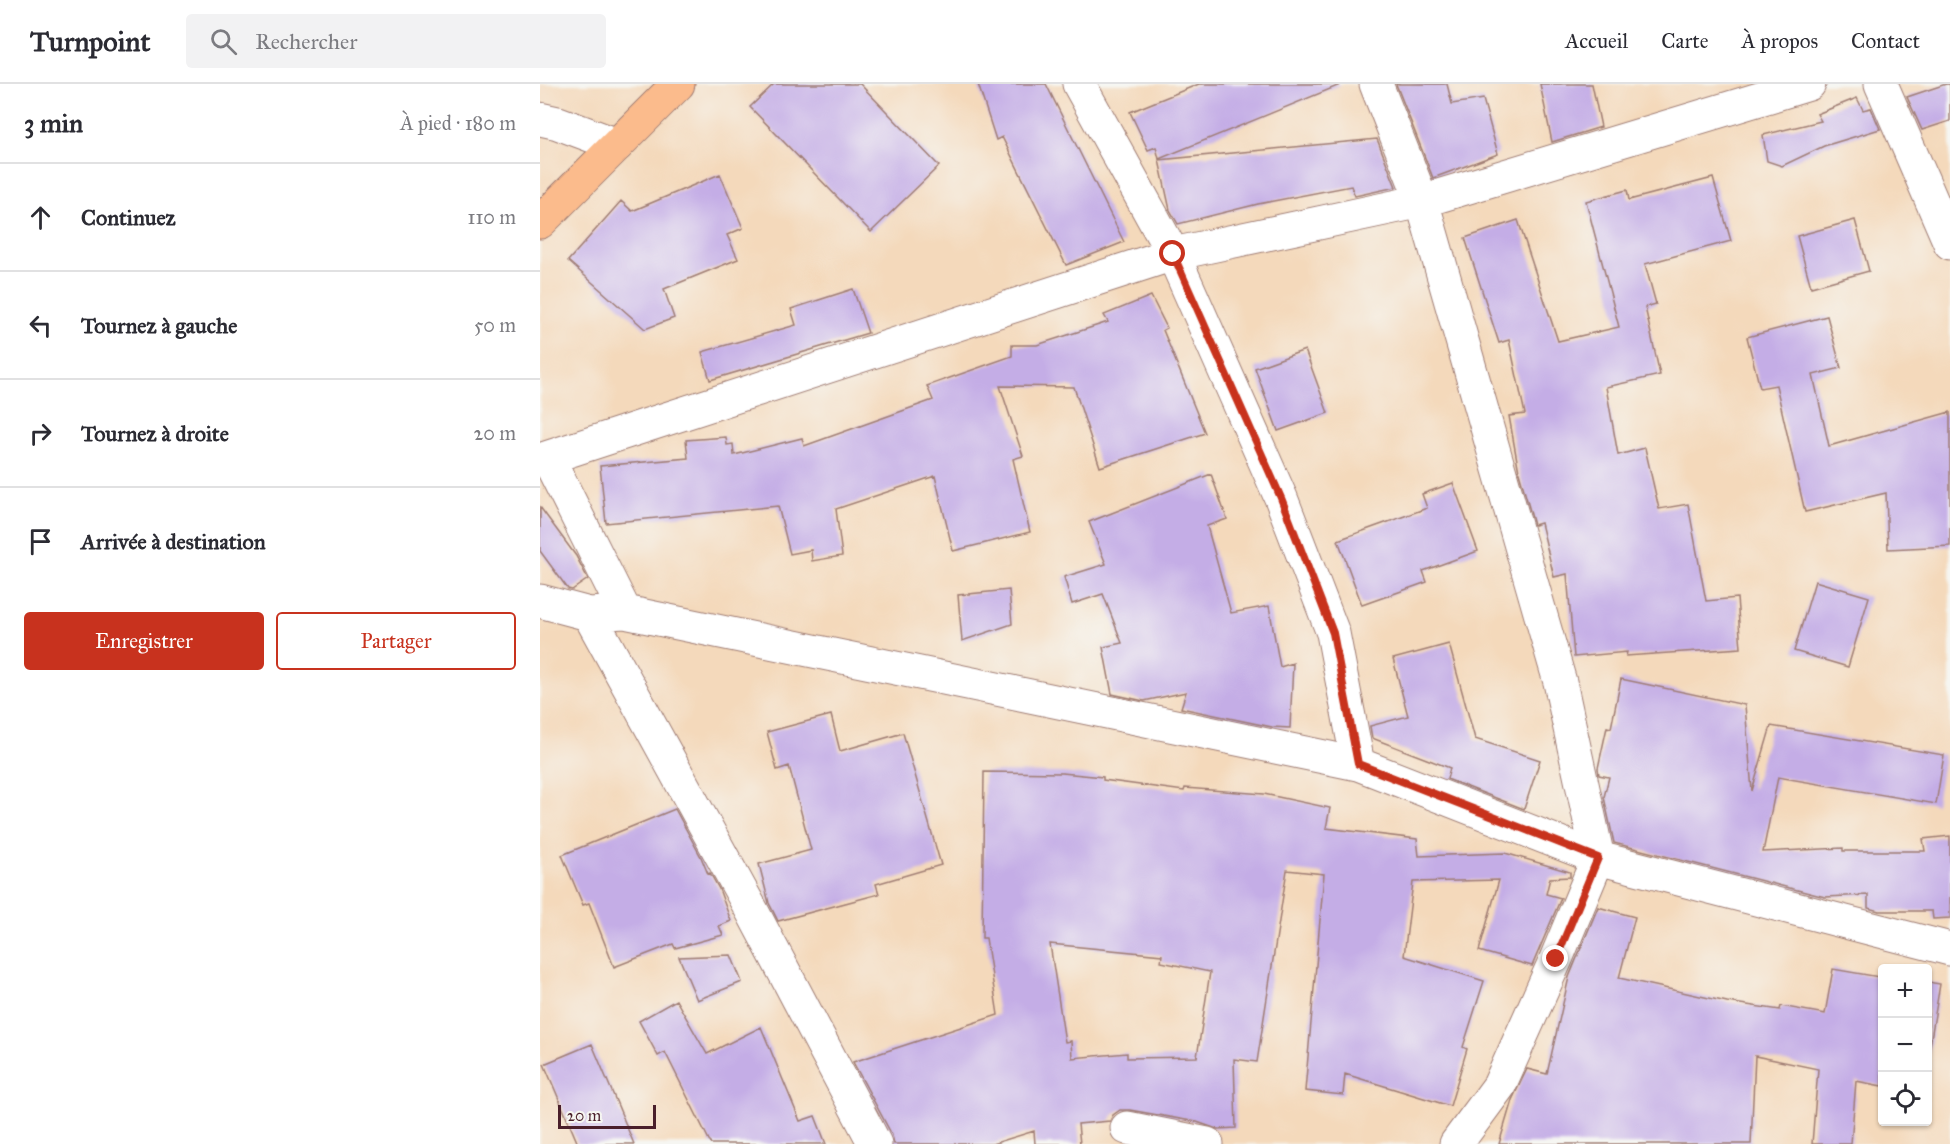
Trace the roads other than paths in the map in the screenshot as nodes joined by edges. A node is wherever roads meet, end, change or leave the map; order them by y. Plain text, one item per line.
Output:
1 (678, 84) edge
2 (1079, 84) edge
3 (1376, 84) edge
4 (1809, 84) edge
5 (1881, 84) edge
6 (540, 119) edge
7 (617, 146) junction
8 (1422, 201) junction
9 (540, 222) edge
10 (1950, 243) edge
11 (1173, 254) junction
12 (544, 459) edge
13 (540, 601) edge
14 (626, 612) junction
15 (589, 614) junction
16 (1358, 764) junction
17 (1598, 858) junction
18 (1950, 949) edge
19 (1127, 1128) dead end
20 (875, 1144) edge
21 (1207, 1144) edge
22 (1456, 1144) edge

1 - 7 main road
2 - 11 street
3 - 8 street
4 - 8 street
5 - 10 street
6 - 7 street
7 - 9 main road
8 - 11 street
8 - 17 street
11 - 12 street
11 - 16 street
12 - 14 street
13 - 15 street
14 - 15 street
14 - 16 street
15 - 20 street
16 - 17 street
17 - 18 street
17 - 22 street
19 - 21 street

